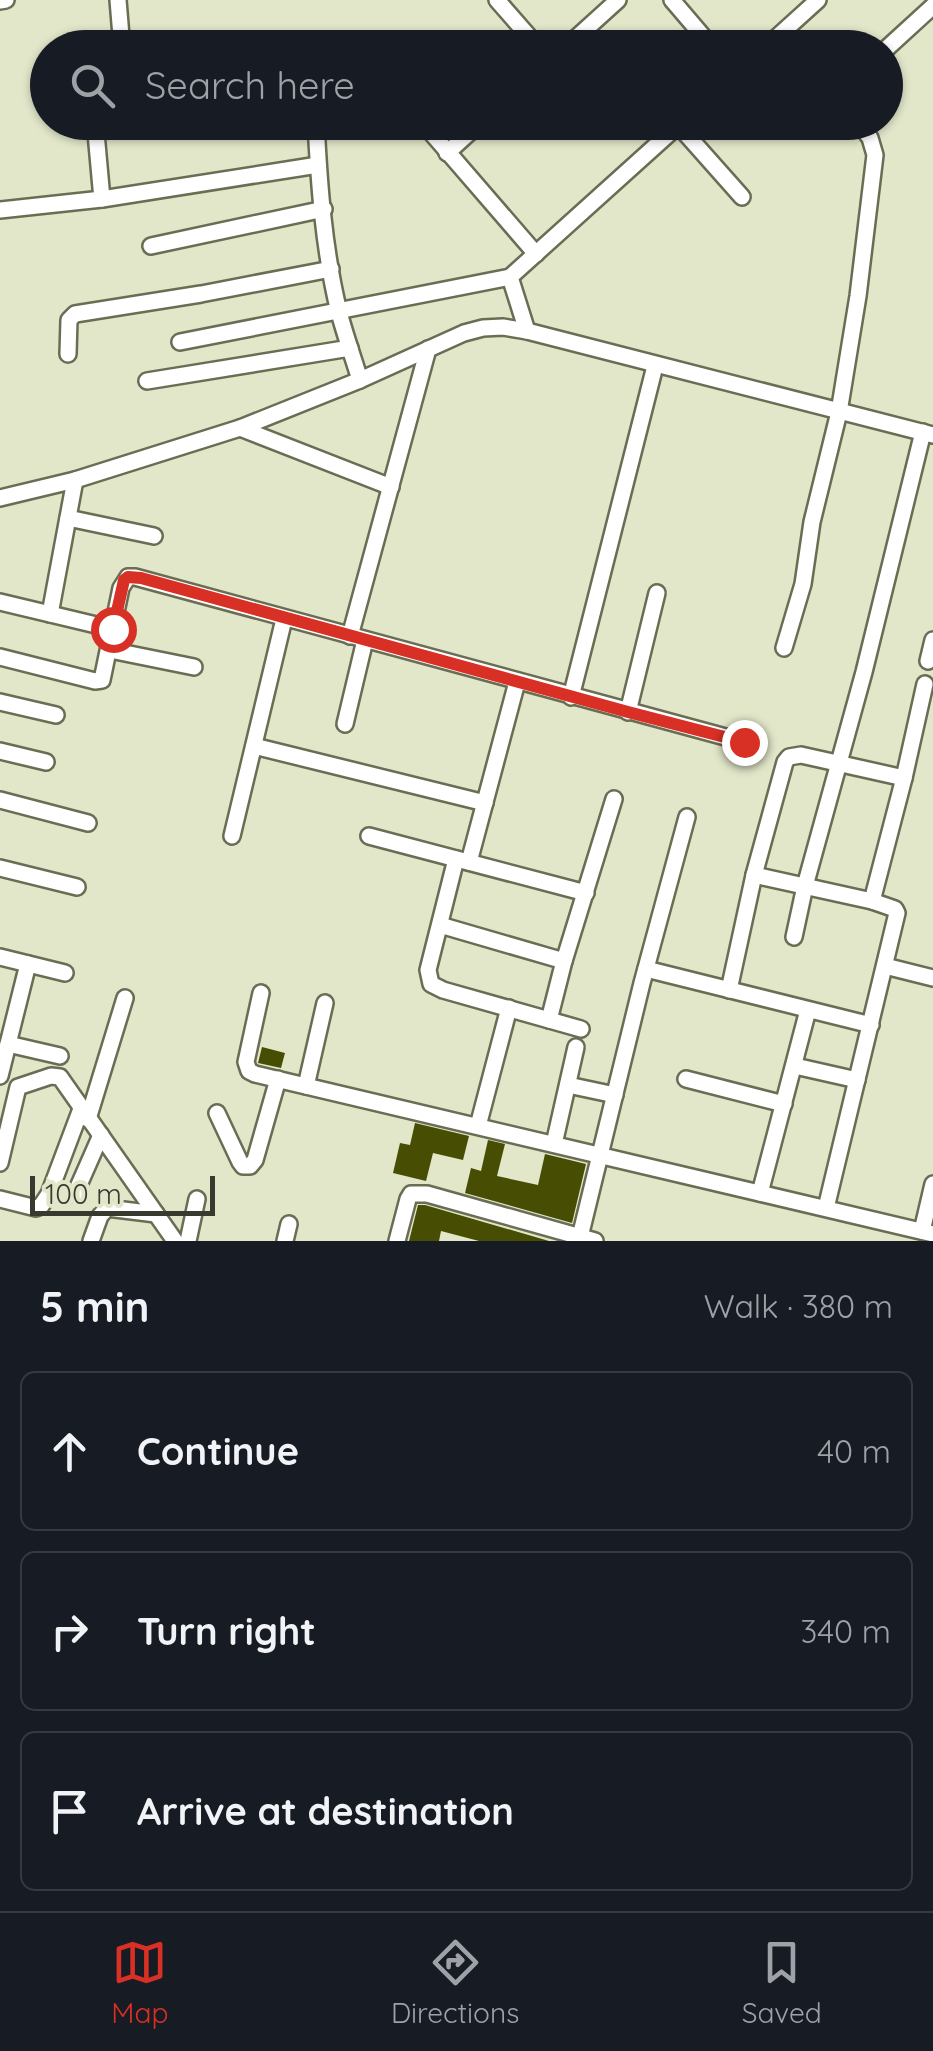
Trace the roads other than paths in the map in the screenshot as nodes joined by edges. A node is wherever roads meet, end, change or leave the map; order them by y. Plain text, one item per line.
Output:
1 (118, 0) edge
2 (497, 0) edge
3 (618, 0) edge
4 (672, 0) edge
5 (818, 0) edge
6 (933, 6) edge
7 (120, 30) edge
8 (523, 30) edge
9 (584, 30) edge
10 (698, 30) edge
11 (794, 30) edge
12 (903, 33) edge
13 (97, 140) edge
14 (317, 140) edge
15 (437, 140) edge
16 (461, 140) edge
17 (663, 140) edge
18 (694, 140) edge
19 (870, 140) edge
20 (447, 152) junction
21 (318, 165) junction
22 (742, 197) dead end
23 (102, 200) junction
24 (324, 209) junction
25 (0, 210) edge
26 (151, 246) dead end
27 (536, 254) junction
28 (330, 269) junction
29 (510, 278) junction
30 (339, 311) junction
31 (527, 332) junction
32 (180, 342) dead end
33 (350, 348) junction
34 (428, 349) junction
35 (68, 354) dead end
36 (655, 366) junction
37 (360, 380) junction
38 (147, 381) dead end
39 (839, 412) junction
40 (240, 428) junction
41 (928, 434) edge
42 (76, 480) junction
43 (391, 487) junction
44 (0, 498) edge
45 (68, 518) junction
46 (154, 536) dead end
47 (657, 593) dead end
48 (0, 602) edge
49 (50, 614) junction
50 (284, 618) junction
51 (113, 629) junction
52 (358, 638) junction
53 (933, 640) edge
54 (784, 648) dead end
55 (110, 650) junction
56 (0, 658) edge
57 (928, 661) dead end
58 (194, 667) dead end
59 (517, 682) junction
60 (925, 684) dead end
61 (571, 696) junction
62 (0, 702) edge
63 (628, 712) junction
64 (56, 715) dead end
65 (345, 724) dead end
66 (744, 742) dead end
67 (254, 746) junction
68 (0, 751) edge
69 (46, 762) dead end
70 (839, 764) junction
71 (904, 778) junction
72 (614, 799) dead end
73 (0, 800) edge
74 (485, 804) junction
75 (687, 817) dead end
76 (88, 823) dead end
77 (232, 836) dead end
78 (369, 836) dead end
79 (462, 861) junction
80 (0, 868) edge
81 (754, 875) junction
82 (805, 886) junction
83 (77, 887) dead end
84 (586, 893) junction
85 (872, 902) junction
86 (440, 925) junction
87 (794, 938) dead end
88 (0, 957) edge
89 (564, 961) junction
90 (28, 964) junction
91 (886, 966) junction
92 (646, 968) junction
93 (66, 973) dead end
94 (933, 978) edge
95 (729, 990) junction
96 (261, 993) dead end
97 (125, 998) dead end
98 (325, 1003) dead end
99 (508, 1008) junction
100 (808, 1010) junction
101 (550, 1020) junction
102 (871, 1025) junction
103 (581, 1029) dead end
104 (8, 1044) junction
105 (576, 1047) dead end
106 (60, 1056) dead end
107 (795, 1066) junction
108 (278, 1079) junction
109 (686, 1079) dead end
110 (0, 1080) edge
111 (858, 1080) junction
112 (568, 1085) junction
113 (306, 1086) junction
114 (18, 1087) junction
115 (615, 1096) junction
116 (784, 1104) junction
117 (217, 1113) dead end
118 (84, 1114) junction
119 (478, 1126) junction
120 (100, 1135) junction
121 (554, 1144) junction
122 (602, 1156) junction
123 (0, 1163) edge
124 (933, 1184) edge
125 (760, 1193) junction
126 (76, 1194) dead end
127 (0, 1199) edge
128 (197, 1199) dead end
129 (826, 1208) junction
130 (156, 1214) junction
131 (289, 1224) dead end
132 (928, 1232) edge
133 (585, 1240) edge
134 (91, 1241) edge
135 (176, 1241) edge
136 (188, 1241) edge
137 (285, 1241) edge
138 (397, 1241) edge

1 - 7 street
2 - 8 street
3 - 9 street
4 - 10 street
5 - 11 street
6 - 12 street
13 - 23 street
14 - 21 street
15 - 20 street
16 - 20 street
17 - 27 street
18 - 22 street
19 - 39 street
20 - 27 street
21 - 23 street
21 - 24 street
23 - 25 street
24 - 26 street
24 - 28 street
27 - 29 street
28 - 30 street
28 - 35 street
29 - 30 street
29 - 31 street
30 - 32 street
30 - 33 street
31 - 34 street
31 - 36 street
33 - 37 street
33 - 38 street
34 - 37 street
34 - 43 street
36 - 39 street
36 - 61 street
37 - 40 street
39 - 41 street
39 - 54 street
40 - 42 street
40 - 43 street
41 - 70 street
42 - 44 street
42 - 45 street
43 - 52 street
45 - 46 street
45 - 49 street
47 - 63 street
48 - 49 street
49 - 51 street
50 - 51 street
50 - 52 street
50 - 67 street
51 - 55 street
52 - 59 street
52 - 65 street
53 - 57 street
55 - 56 street
55 - 58 street
59 - 61 street
59 - 74 street
60 - 71 street
61 - 63 street
62 - 64 street
63 - 66 street
67 - 74 street
67 - 77 street
68 - 69 street
70 - 71 street
70 - 81 street
70 - 82 street
71 - 85 street
72 - 84 street
73 - 76 street
74 - 79 street
75 - 92 street
78 - 79 street
79 - 84 street
79 - 86 street
80 - 83 street
81 - 82 street
81 - 95 street
82 - 85 street
82 - 87 street
84 - 89 street
85 - 91 street
86 - 89 street
86 - 99 street
88 - 90 street
89 - 101 street
90 - 93 street
90 - 104 street
91 - 94 street
91 - 102 street
92 - 95 street
92 - 115 street
95 - 100 street
96 - 108 street
97 - 118 street
98 - 113 street
99 - 101 street
99 - 119 street
100 - 102 street
100 - 107 street
101 - 103 street
102 - 111 street
104 - 106 street
104 - 110 street
105 - 112 street
107 - 111 street
107 - 116 street
108 - 113 street
108 - 117 street
109 - 116 street
110 - 114 street
111 - 129 street
112 - 115 street
112 - 121 street
113 - 119 street
114 - 118 street
114 - 123 street
115 - 122 street
116 - 125 street
118 - 120 street
118 - 127 street
119 - 121 street
120 - 126 street
120 - 130 street
121 - 122 street
122 - 125 street
122 - 133 street
124 - 132 street
125 - 129 street
128 - 136 street
129 - 132 street
130 - 134 street
130 - 135 street
131 - 137 street
133 - 138 street

